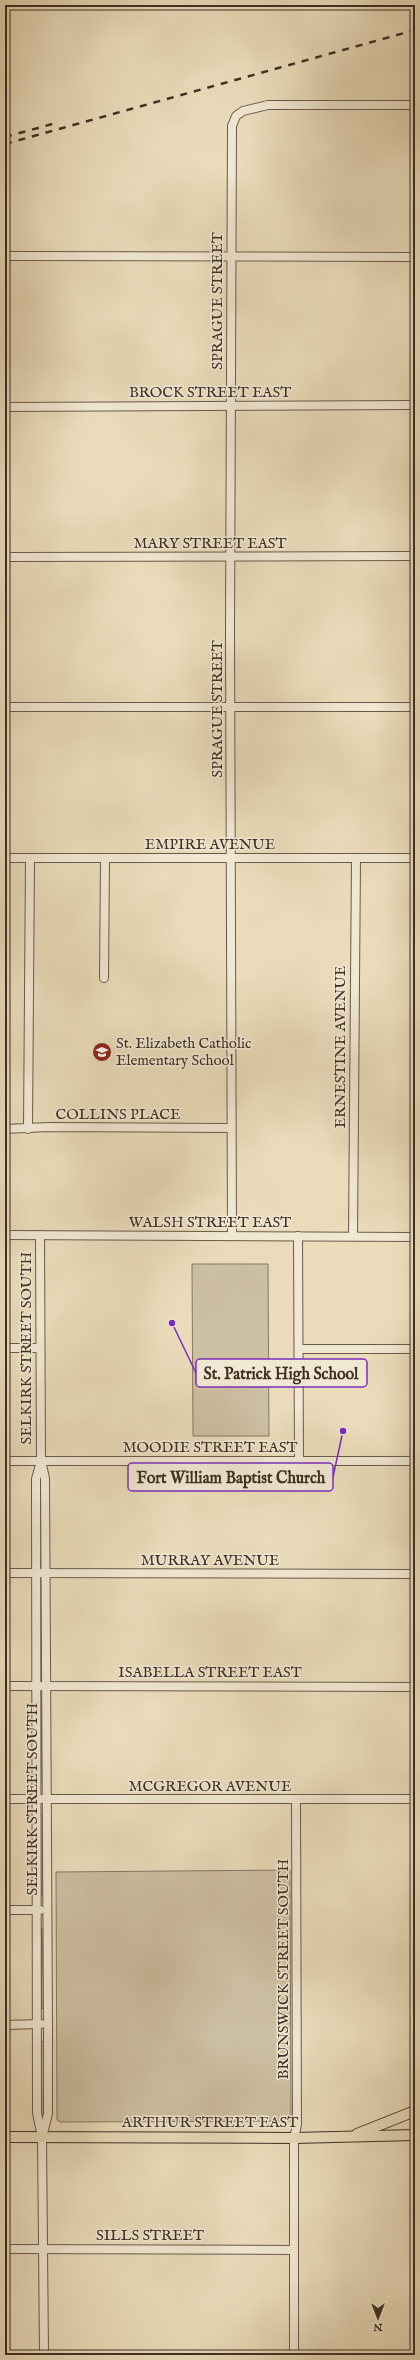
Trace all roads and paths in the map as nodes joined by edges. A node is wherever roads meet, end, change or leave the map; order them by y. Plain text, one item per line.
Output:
1 (415, 106) edge
2 (5, 256) edge
3 (232, 256) junction
4 (415, 257) edge
5 (415, 405) edge
6 (231, 406) junction
7 (5, 407) edge
8 (415, 556) edge
9 (5, 557) edge
10 (231, 557) junction
11 (5, 706) edge
12 (230, 707) junction
13 (415, 707) edge
14 (5, 858) edge
15 (30, 858) junction
16 (105, 858) junction
17 (232, 858) junction
18 (356, 858) junction
19 (415, 858) edge
20 (104, 978) dead end
21 (231, 1128) junction
22 (5, 1129) edge
23 (28, 1129) junction
24 (5, 1235) edge
25 (40, 1235) junction
26 (232, 1236) junction
27 (298, 1236) junction
28 (353, 1236) junction
29 (415, 1237) edge
30 (5, 1348) edge
31 (40, 1348) junction
32 (299, 1349) junction
33 (415, 1349) edge
34 (5, 1461) edge
35 (41, 1461) junction
36 (415, 1461) edge
37 (299, 1462) junction
38 (5, 1573) edge
39 (36, 1573) junction
40 (46, 1573) junction
41 (415, 1574) edge
42 (5, 1686) edge
43 (36, 1686) junction
44 (46, 1686) junction
45 (415, 1687) edge
46 (5, 1799) edge
47 (36, 1799) junction
48 (47, 1799) junction
49 (415, 1799) edge
50 (296, 1800) junction
51 (5, 1910) edge
52 (37, 1910) junction
53 (47, 1910) junction
54 (37, 2024) junction
55 (48, 2024) junction
56 (5, 2025) edge
57 (415, 2112) edge
58 (415, 2135) edge
59 (5, 2137) edge
60 (42, 2137) junction
61 (348, 2137) junction
62 (294, 2138) junction
63 (5, 2249) edge
64 (43, 2249) junction
65 (294, 2250) junction
66 (44, 2355) edge
67 (294, 2355) edge

1 - 3 street, SPRAGUE STREET
2 - 3 street
3 - 4 street
3 - 6 street, SPRAGUE STREET
5 - 6 street, BROCK STREET EAST
6 - 7 street, BROCK STREET EAST
6 - 10 street, SPRAGUE STREET
8 - 10 street, MARY STREET EAST
9 - 10 street, MARY STREET EAST
10 - 12 street, SPRAGUE STREET
11 - 12 street
12 - 13 street
12 - 17 street, SPRAGUE STREET
14 - 15 street, EMPIRE AVENUE
15 - 16 street, EMPIRE AVENUE
15 - 23 street
16 - 17 street, EMPIRE AVENUE
16 - 20 street
17 - 18 street, EMPIRE AVENUE
17 - 21 street, SPRAGUE STREET
18 - 19 street, EMPIRE AVENUE
18 - 28 street, ERNESTINE AVENUE
21 - 23 street, COLLINS PLACE
21 - 26 street, SPRAGUE STREET
22 - 23 street, COLLINS PLACE
24 - 25 street, WALSH STREET EAST
25 - 26 street, WALSH STREET EAST
25 - 31 street, SELKIRK STREET SOUTH
26 - 27 street, WALSH STREET EAST
27 - 28 street, WALSH STREET EAST
27 - 32 street
28 - 29 street, WALSH STREET EAST
30 - 31 street
31 - 35 street, SELKIRK STREET SOUTH
32 - 33 street
32 - 37 street
34 - 35 street, MOODIE STREET EAST
35 - 37 street, MOODIE STREET EAST
35 - 39 street, SELKIRK STREET SOUTH
35 - 40 street, SELKIRK STREET SOUTH
36 - 37 street, MOODIE STREET EAST
38 - 39 street, MURRAY AVENUE
39 - 40 street, MURRAY AVENUE
39 - 43 street, SELKIRK STREET SOUTH
40 - 41 street, MURRAY AVENUE
40 - 44 street, SELKIRK STREET SOUTH
42 - 43 street, ISABELLA STREET EAST
43 - 44 street, ISABELLA STREET EAST
43 - 47 street, SELKIRK STREET SOUTH
44 - 45 street, ISABELLA STREET EAST
44 - 48 street, SELKIRK STREET SOUTH
46 - 47 street, MCGREGOR AVENUE
47 - 48 street, MCGREGOR AVENUE
47 - 52 street, SELKIRK STREET SOUTH
48 - 50 street, MCGREGOR AVENUE
48 - 53 street, SELKIRK STREET SOUTH
49 - 50 street, MCGREGOR AVENUE
50 - 62 street, BRUNSWICK STREET SOUTH
51 - 52 street
52 - 53 street
52 - 54 street, SELKIRK STREET SOUTH
53 - 55 street, SELKIRK STREET SOUTH
54 - 55 street
54 - 56 street
54 - 60 street, SELKIRK STREET SOUTH
55 - 60 street, SELKIRK STREET SOUTH
57 - 61 main road
58 - 61 main road, ARTHUR STREET EAST
59 - 60 main road, ARTHUR STREET EAST
60 - 62 main road, ARTHUR STREET EAST
60 - 64 street, SELKIRK STREET SOUTH
61 - 62 main road, ARTHUR STREET EAST
62 - 65 street, BRUNSWICK STREET SOUTH
63 - 64 street, SILLS STREET
64 - 65 street, SILLS STREET
64 - 66 street, SELKIRK STREET SOUTH
65 - 67 street, BRUNSWICK STREET SOUTH

